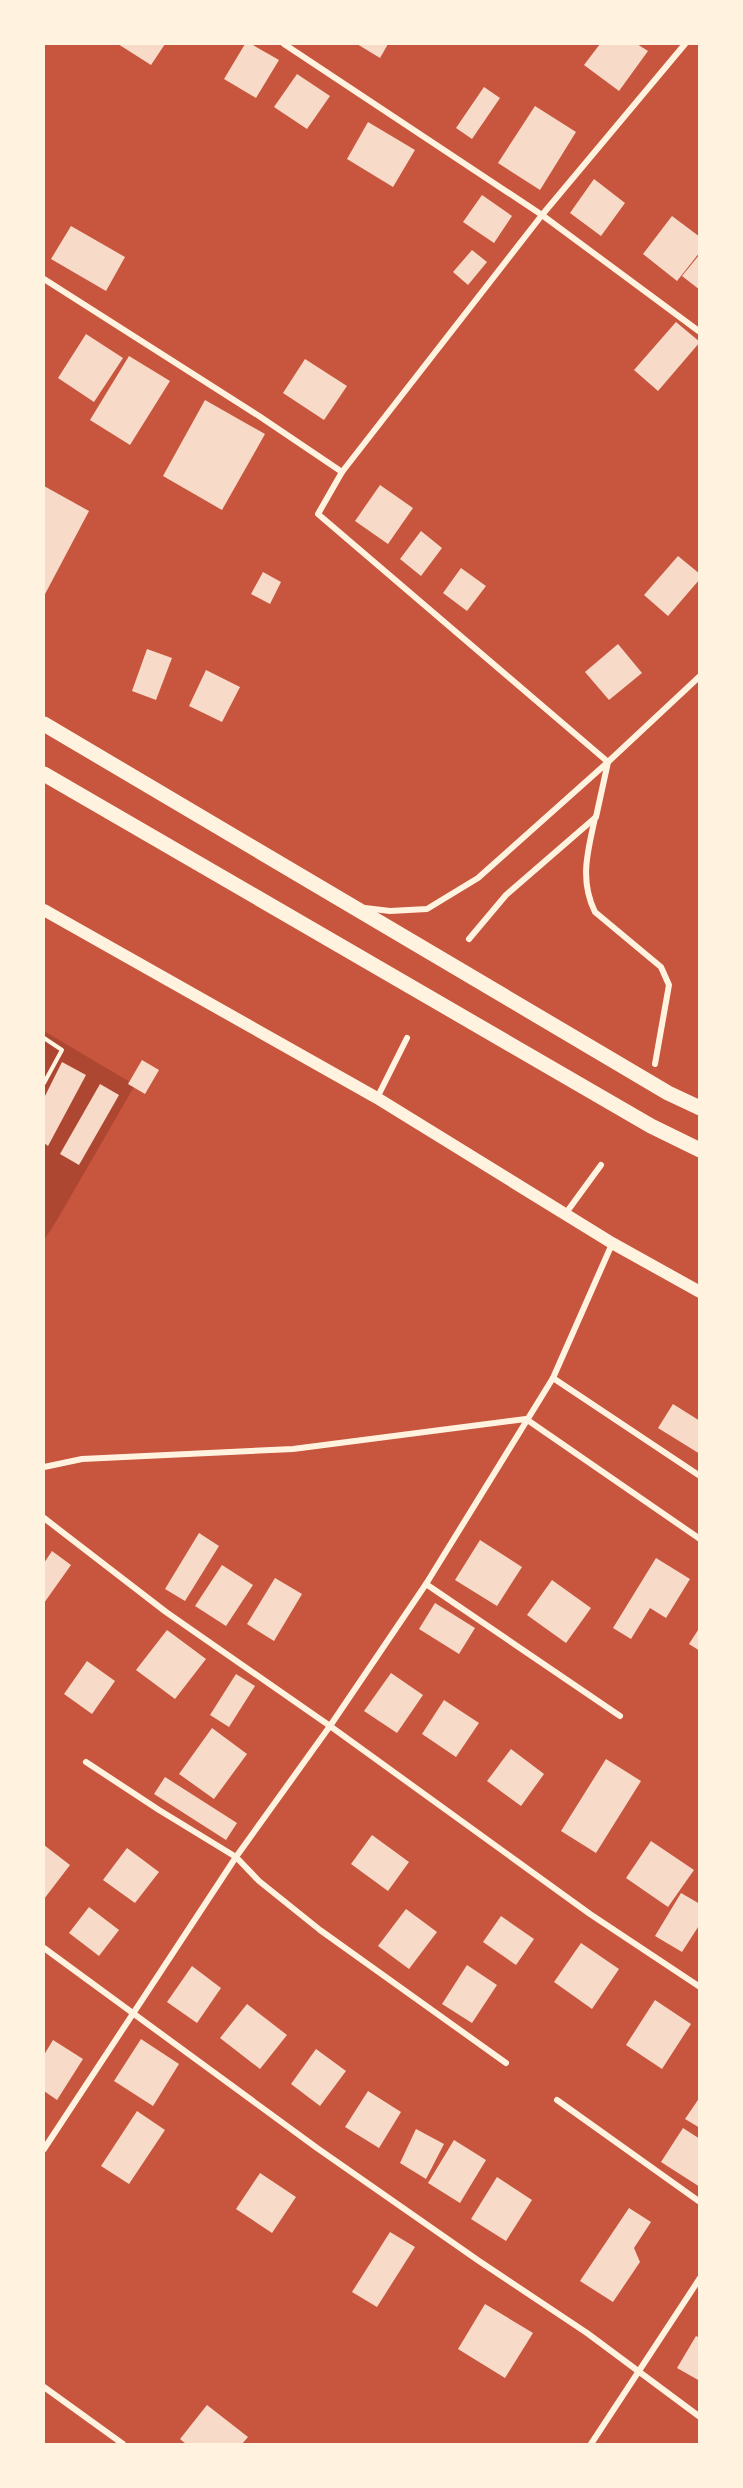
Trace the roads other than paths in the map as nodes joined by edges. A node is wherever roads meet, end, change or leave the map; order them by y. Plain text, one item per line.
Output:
1 (284, 44) edge
2 (684, 44) edge
3 (542, 215) junction
4 (44, 279) edge
5 (699, 332) edge
6 (342, 472) junction
7 (699, 676) edge
8 (44, 723) edge
9 (608, 762) junction
10 (44, 774) edge
11 (596, 817) junction
12 (352, 907) junction
13 (44, 910) edge
14 (469, 939) dead end
15 (407, 1038) dead end
16 (655, 1064) dead end
17 (377, 1098) junction
18 (699, 1108) edge
19 (699, 1150) edge
20 (601, 1165) dead end
21 (566, 1214) junction
22 (612, 1243) junction
23 (699, 1293) edge
24 (553, 1378) junction
25 (526, 1419) junction
26 (44, 1467) edge
27 (699, 1476) edge
28 (44, 1518) edge
29 (699, 1539) edge
30 (426, 1584) junction
31 (620, 1716) dead end
32 (330, 1726) junction
33 (86, 1762) dead end
34 (236, 1857) junction
35 (44, 1948) edge
36 (699, 1988) edge
37 (134, 2014) junction
38 (506, 2063) dead end
39 (557, 2100) dead end
40 (44, 2149) edge
41 (699, 2202) edge
42 (699, 2278) edge
43 (637, 2372) junction
44 (44, 2387) edge
45 (699, 2417) edge
46 (123, 2445) edge
47 (591, 2445) edge

1 - 3 street
2 - 3 street
3 - 5 street
3 - 6 street
4 - 6 street
6 - 9 street
7 - 9 street
8 - 12 highway
9 - 11 street
9 - 12 street
10 - 19 highway
11 - 14 street
11 - 16 street
12 - 18 highway
13 - 17 main road
15 - 17 street
17 - 21 main road
20 - 21 street
21 - 22 main road
22 - 23 main road
22 - 24 street
24 - 25 street
24 - 27 street
25 - 26 street
25 - 29 street
25 - 30 street
28 - 32 street
30 - 31 street
30 - 32 street
32 - 34 street
32 - 36 street
33 - 34 street
34 - 37 street
34 - 38 street
35 - 37 street
37 - 40 street
37 - 43 street
39 - 41 street
42 - 43 street
43 - 45 street
43 - 47 street
44 - 46 street

